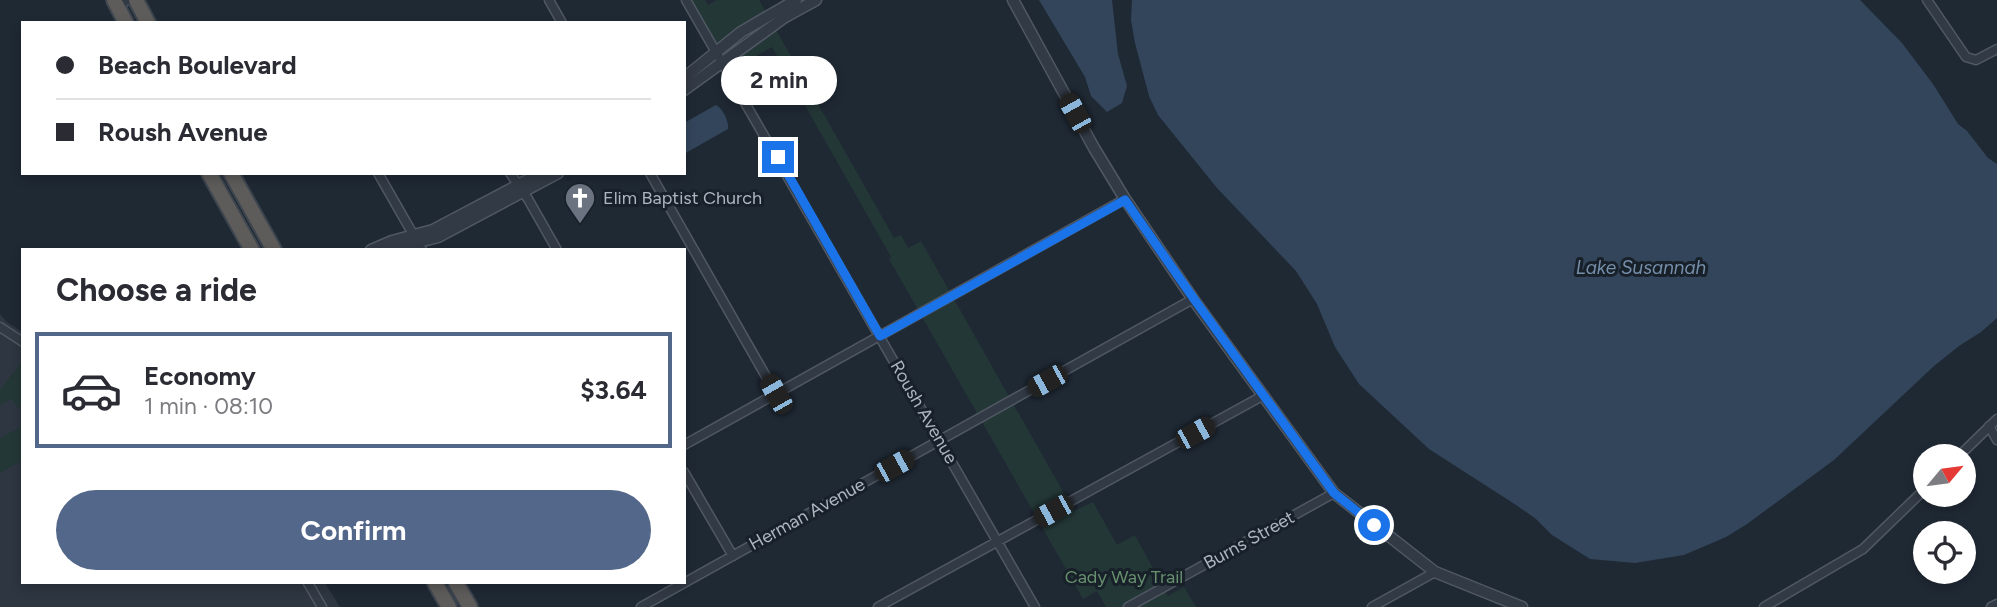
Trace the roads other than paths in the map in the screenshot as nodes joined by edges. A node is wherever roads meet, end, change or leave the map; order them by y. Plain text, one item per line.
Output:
1 (136, 0) edge
2 (549, 0) edge
3 (686, 0) edge
4 (796, 0) edge
5 (816, 0) edge
6 (1013, 0) edge
7 (1927, 0) edge
8 (119, 2) edge
9 (126, 21) edge
10 (147, 21) edge
11 (561, 21) edge
12 (1997, 49) edge
13 (717, 51) junction
14 (723, 61) junction
15 (686, 76) edge
16 (686, 89) edge
17 (210, 175) edge
18 (232, 175) edge
19 (379, 175) edge
20 (511, 175) edge
21 (538, 175) edge
22 (553, 175) edge
23 (651, 175) edge
24 (521, 189) junction
25 (1125, 200) junction
26 (417, 243) edge
27 (251, 248) edge
28 (273, 248) edge
29 (384, 248) edge
30 (396, 248) edge
31 (557, 248) edge
32 (1194, 299) junction
33 (0, 327) edge
34 (880, 336) junction
35 (21, 341) edge
36 (776, 394) junction
37 (1264, 396) junction
38 (1997, 419) edge
39 (1989, 426) junction
40 (1997, 440) edge
41 (939, 441) junction
42 (686, 444) edge
43 (1971, 444) edge
44 (686, 475) edge
45 (1334, 493) junction
46 (1913, 501) edge
47 (998, 541) junction
48 (733, 556) junction
49 (1435, 572) junction
50 (686, 582) edge
51 (309, 584) edge
52 (437, 584) edge
53 (457, 584) edge
54 (682, 584) edge
55 (1997, 604) edge
56 (322, 607) edge
57 (449, 607) edge
58 (470, 607) edge
59 (641, 607) edge
60 (878, 607) edge
61 (1035, 607) edge
62 (1128, 607) edge
63 (1372, 607) edge
64 (1522, 607) edge
65 (1764, 607) edge
66 (1991, 607) edge

1 - 10 highway
2 - 11 street
3 - 13 street, Roush Avenue
4 - 13 street
5 - 14 street
6 - 25 street
7 - 12 street
8 - 9 highway
13 - 14 street, Roush Avenue
13 - 15 street
14 - 16 street
14 - 34 street, Roush Avenue
17 - 27 highway
18 - 28 highway
19 - 26 street
20 - 24 street
21 - 24 street
22 - 24 street
23 - 36 street
24 - 26 street
24 - 31 street
25 - 32 street
25 - 34 street
26 - 29 street
26 - 30 street
32 - 37 street
32 - 41 street, Herman Avenue
33 - 35 street
34 - 36 street
34 - 41 street, Roush Avenue
36 - 42 street
37 - 45 street
37 - 47 street
38 - 39 street
39 - 40 street
39 - 43 street
41 - 47 street, Roush Avenue
41 - 48 street, Herman Avenue
44 - 48 street
45 - 49 street
45 - 62 street, Burns Street
46 - 65 street
47 - 60 street
47 - 61 street, Roush Avenue
48 - 50 street, Herman Avenue
49 - 63 street
49 - 64 street
51 - 56 street
52 - 57 highway
53 - 58 highway
54 - 59 street, Herman Avenue
55 - 66 street

